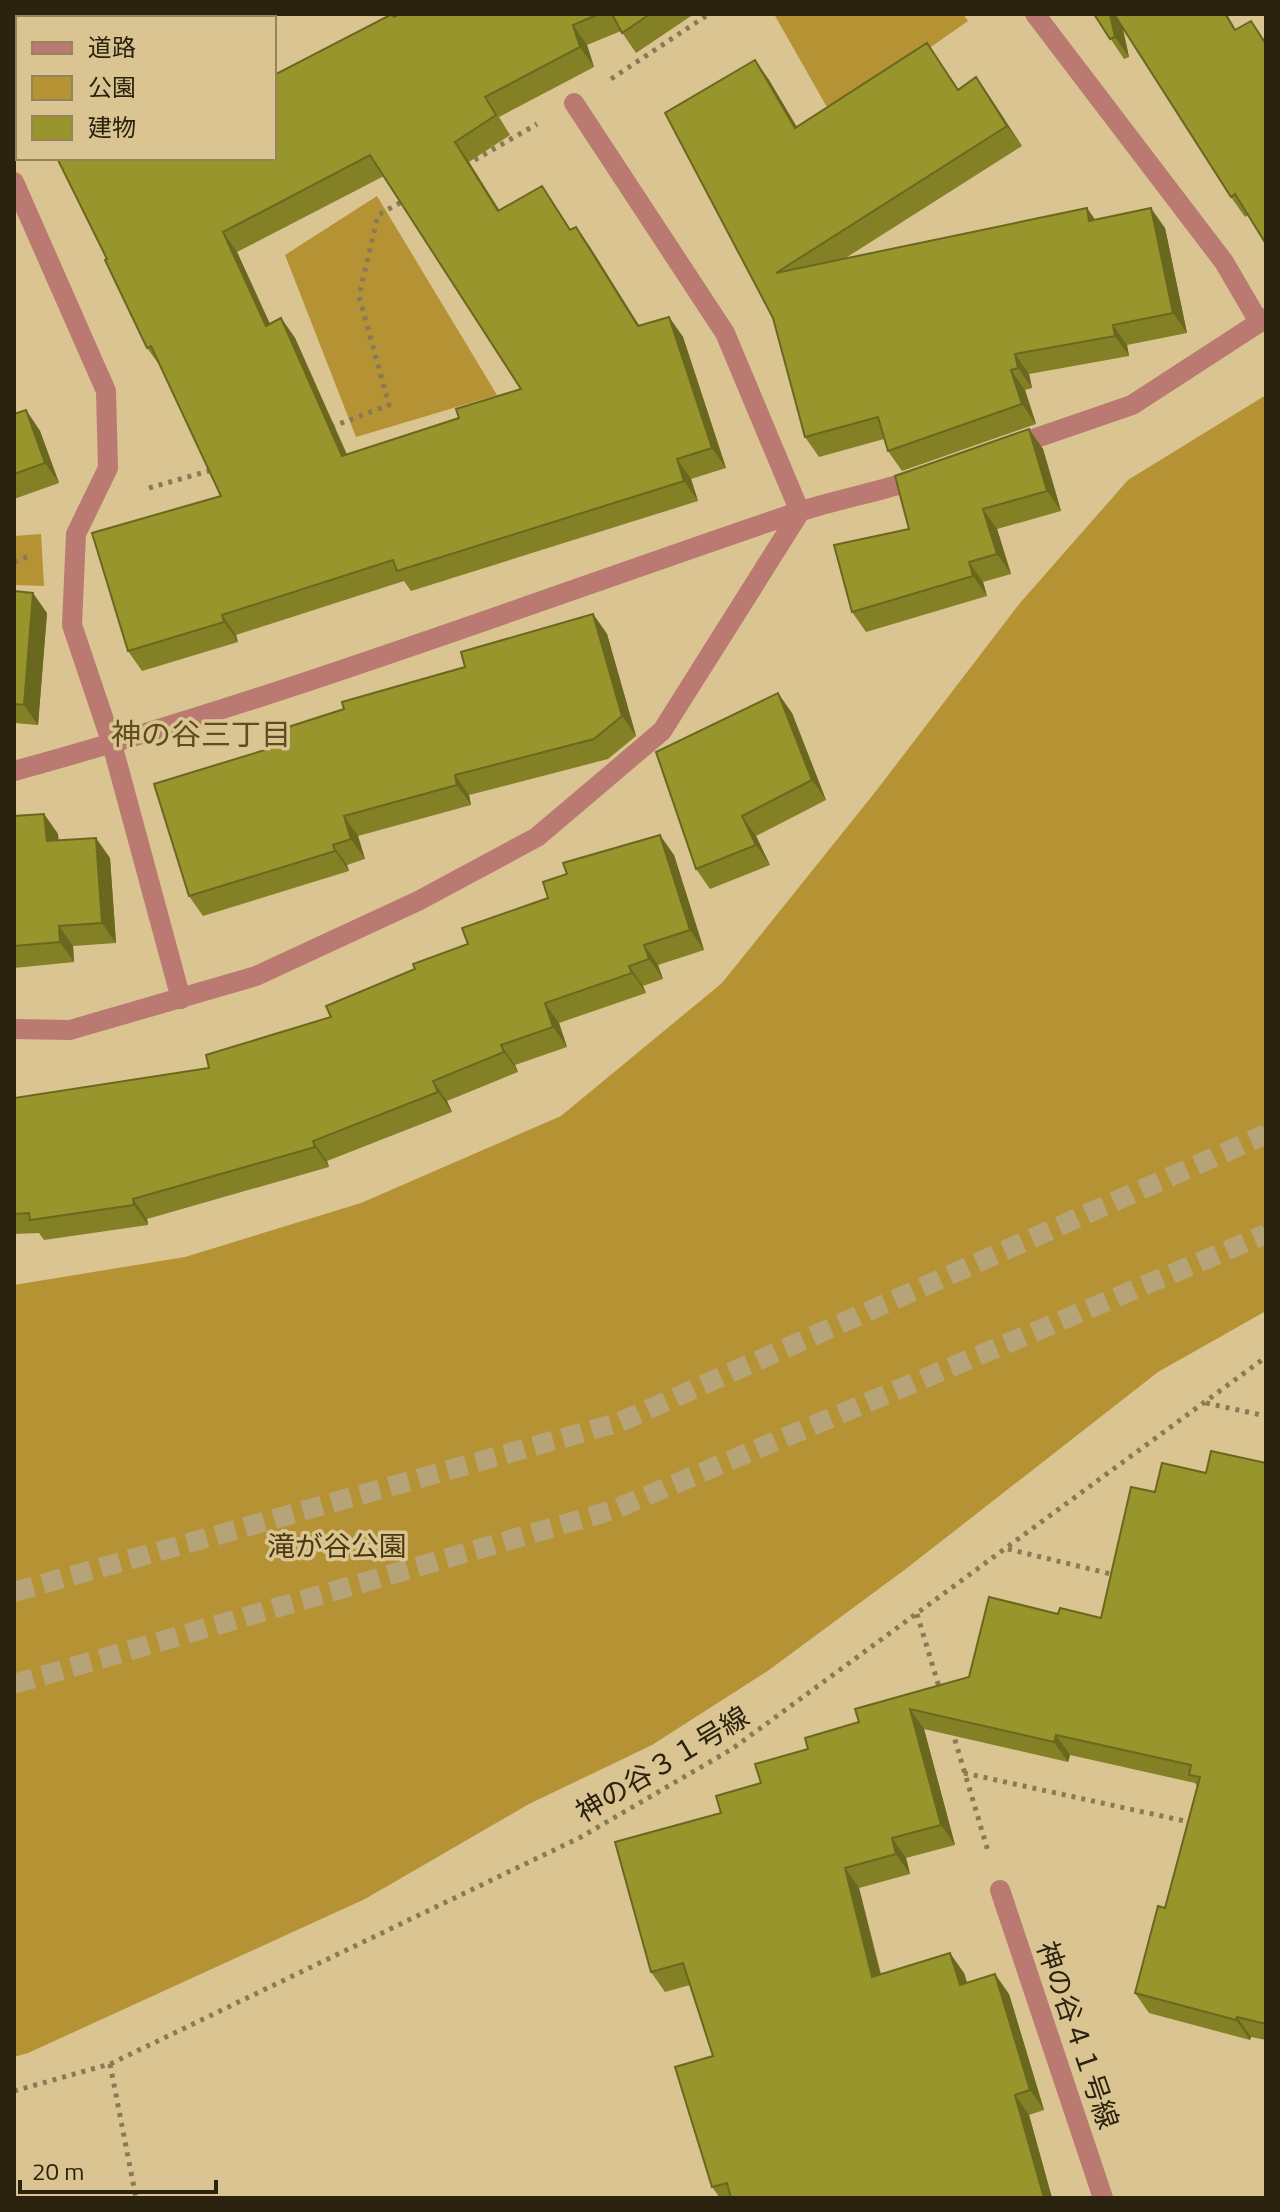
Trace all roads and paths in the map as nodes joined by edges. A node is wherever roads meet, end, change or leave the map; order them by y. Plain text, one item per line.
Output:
1 (709, 14) edge
2 (1035, 14) edge
3 (574, 103) junction
4 (457, 170) edge
5 (14, 182) edge
6 (418, 193) edge
7 (1262, 320) edge
8 (330, 427) edge
9 (984, 456) edge
10 (221, 467) edge
11 (940, 472) edge
12 (147, 488) dead end
13 (800, 512) junction
14 (76, 534) junction
15 (14, 562) edge
16 (112, 744) junction
17 (14, 771) edge
18 (181, 999) junction
19 (14, 1029) edge
20 (1266, 1357) edge
21 (1205, 1403) junction
22 (1266, 1416) edge
23 (1007, 1549) junction
24 (1129, 1579) edge
25 (917, 1614) junction
26 (943, 1701) edge
27 (947, 1715) edge
28 (964, 1773) junction
29 (1206, 1826) edge
30 (1000, 1890) joint
31 (110, 2064) junction
32 (14, 2091) edge
33 (136, 2198) edge
34 (1103, 2198) edge

1 - 3 path
2 - 7 street
3 - 4 path
3 - 13 street
5 - 14 street
6 - 8 path
7 - 9 street
10 - 12 path
11 - 13 street
13 - 16 street
13 - 18 street
14 - 15 path
14 - 16 street
16 - 17 street
16 - 18 street
18 - 19 street
20 - 21 path, 神の谷３１号線
21 - 22 path
21 - 23 path, 神の谷３１号線
23 - 24 path
23 - 25 path, 神の谷３１号線
25 - 26 path
25 - 31 path, 神の谷３１号線
27 - 28 path
28 - 29 path
28 - 30 path
30 - 34 street, 神の谷４１号線
31 - 32 path, 神の谷３１号線
31 - 33 path

